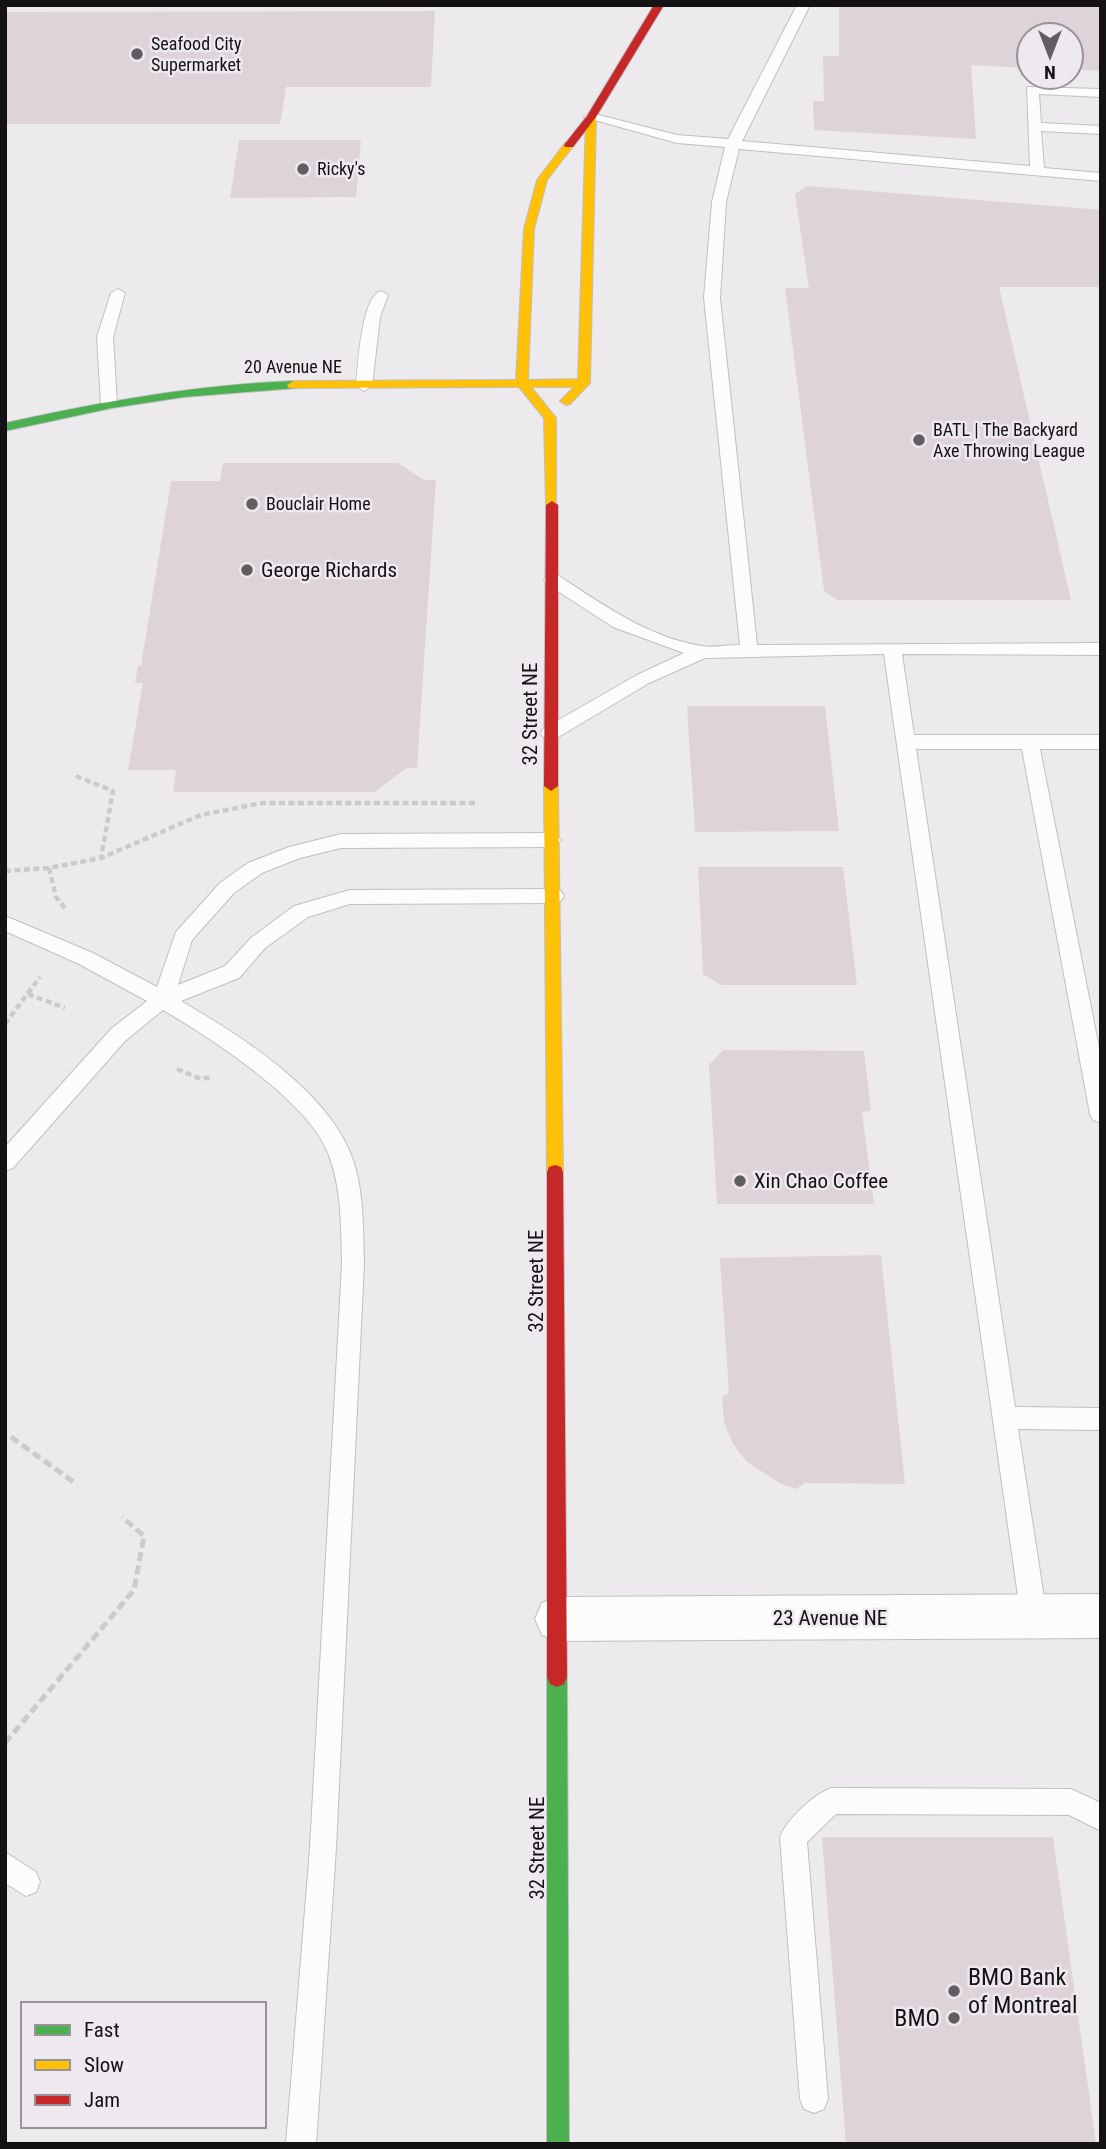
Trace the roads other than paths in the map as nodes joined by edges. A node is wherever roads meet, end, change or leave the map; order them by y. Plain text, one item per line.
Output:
1 (659, 5) edge
2 (804, 5) edge
3 (1101, 93) edge
4 (591, 117) junction
5 (1034, 127) junction
6 (1101, 130) edge
7 (733, 144) junction
8 (1037, 171) junction
9 (1101, 177) edge
10 (118, 293) dead end
11 (381, 295) dead end
12 (522, 383) junction
13 (584, 383) junction
14 (364, 386) junction
15 (109, 404) junction
16 (550, 418) junction
17 (5, 427) edge
18 (553, 580) junction
19 (892, 648) junction
20 (749, 649) junction
21 (1101, 649) edge
22 (702, 652) junction
23 (549, 734) junction
24 (906, 742) junction
25 (1030, 742) junction
26 (1101, 742) edge
27 (552, 840) junction
28 (554, 896) junction
29 (5, 923) edge
30 (163, 999) junction
31 (1101, 1114) edge
32 (5, 1162) edge
33 (1005, 1418) junction
34 (1101, 1419) edge
35 (1101, 1616) edge
36 (1034, 1617) junction
37 (558, 1619) junction
38 (1101, 1818) edge
39 (814, 2099) dead end
40 (298, 2141) edge
41 (558, 2144) edge

1 - 4 street
2 - 7 lane
3 - 5 lane
4 - 7 lane
4 - 12 street
4 - 13 street
5 - 6 lane
5 - 8 lane
7 - 8 lane
7 - 20 lane
8 - 9 lane
10 - 15 lane
11 - 14 lane
12 - 13 street, 20 Avenue NE
12 - 14 street, 20 Avenue NE
12 - 16 street
13 - 16 street
14 - 15 street, 20 Avenue NE
15 - 17 street, 20 Avenue NE
16 - 18 street, 32 Street NE
18 - 22 lane
18 - 23 street, 32 Street NE
19 - 20 lane
19 - 21 lane
19 - 24 lane
20 - 22 lane
22 - 23 lane
23 - 27 street, 32 Street NE
24 - 25 lane
24 - 33 lane
25 - 26 lane
25 - 31 lane
27 - 28 street, 32 Street NE
27 - 30 lane
28 - 30 lane
28 - 37 street, 32 Street NE
29 - 30 lane
30 - 32 lane
30 - 40 lane
33 - 34 lane
33 - 36 lane
35 - 36 street, 23 Avenue NE
36 - 37 street, 23 Avenue NE
37 - 41 street, 32 Street NE
38 - 39 lane

